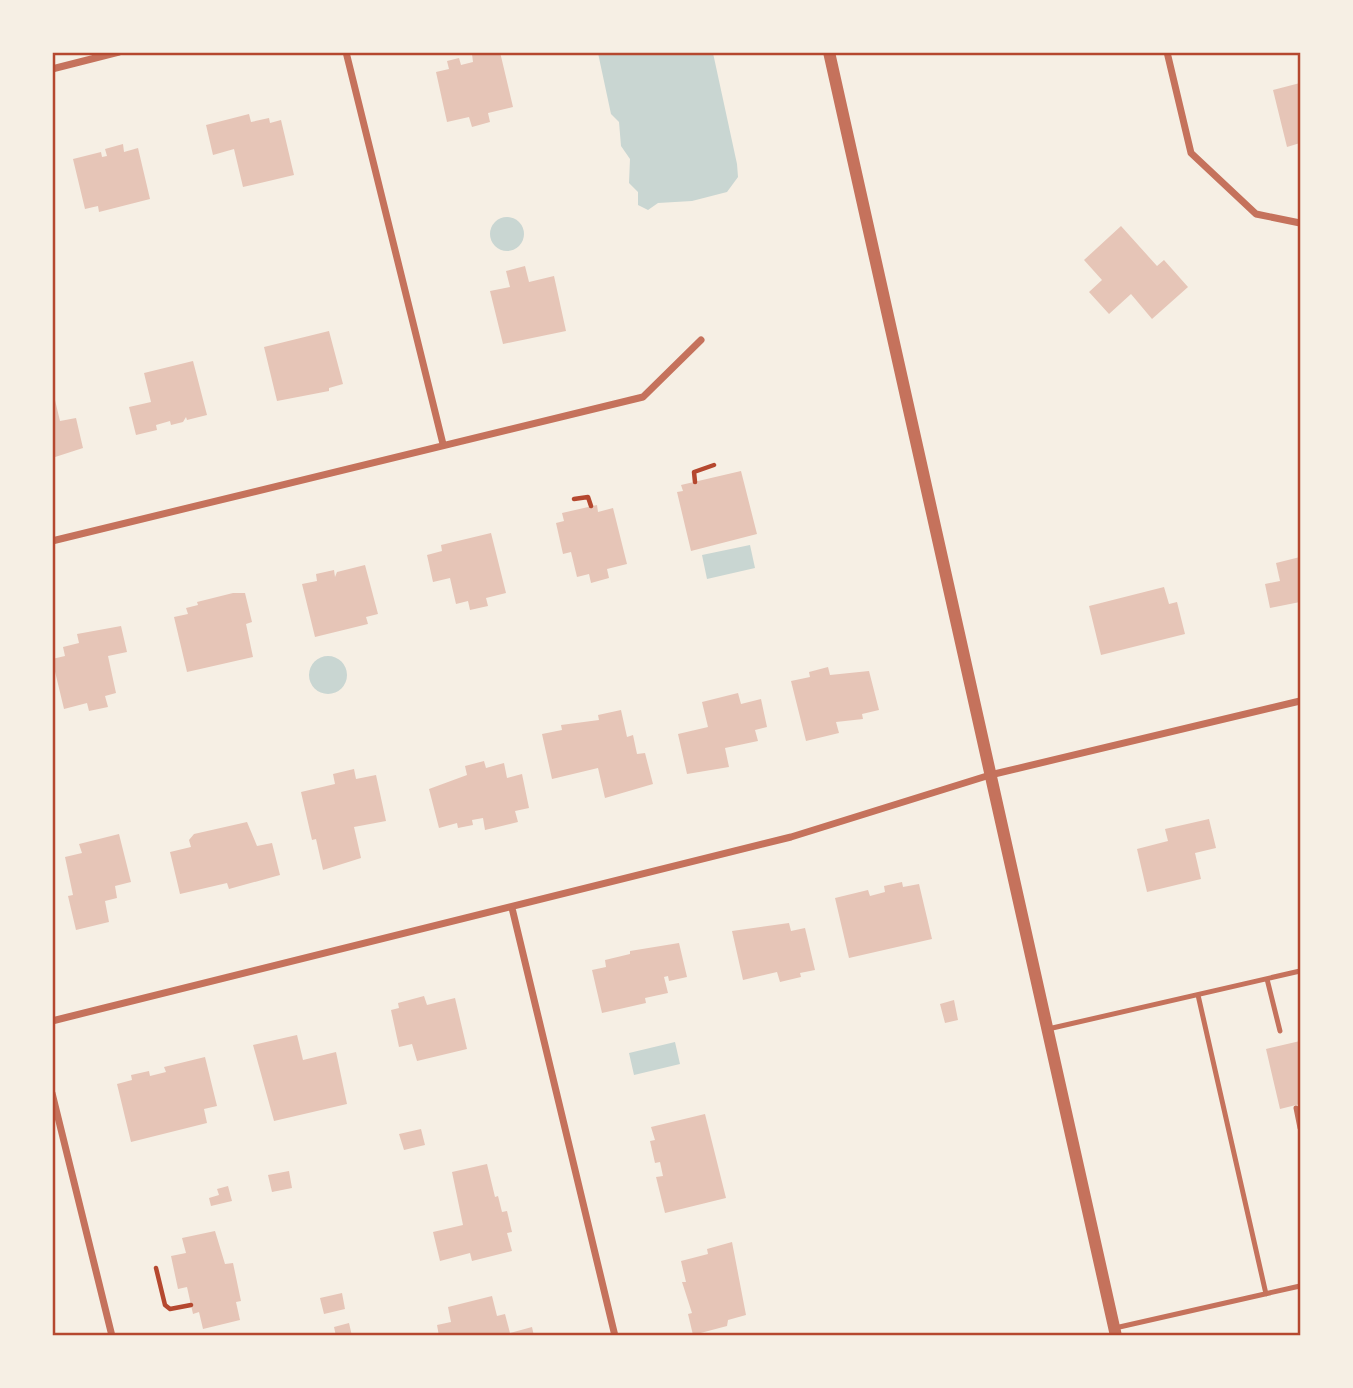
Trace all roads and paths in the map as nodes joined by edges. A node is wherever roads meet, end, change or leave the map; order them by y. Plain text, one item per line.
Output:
1 (120, 52) edge
2 (346, 52) edge
3 (829, 52) edge
4 (1167, 52) edge
5 (52, 69) edge
6 (1300, 222) edge
7 (701, 340) dead end
8 (443, 444) junction
9 (714, 466) dead end
10 (695, 482) dead end
11 (574, 499) dead end
12 (592, 506) dead end
13 (52, 541) edge
14 (1300, 701) edge
15 (990, 775) junction
16 (512, 908) junction
17 (1300, 971) edge
18 (1267, 979) junction
19 (1198, 995) junction
20 (52, 1021) edge
21 (1047, 1029) junction
22 (1280, 1031) dead end
23 (52, 1093) edge
24 (1296, 1108) dead end
25 (1300, 1128) edge
26 (156, 1268) dead end
27 (1300, 1286) edge
28 (1266, 1294) junction
29 (191, 1305) dead end
30 (1115, 1332) edge
31 (112, 1335) edge
32 (615, 1335) edge

1 - 5 street
2 - 8 street
3 - 15 street
4 - 6 street
7 - 8 street
8 - 13 street
9 - 10 path
11 - 12 path
14 - 15 street
15 - 16 street
15 - 21 street
16 - 20 street
16 - 32 street
17 - 18 lane
18 - 19 lane
18 - 22 lane
19 - 21 lane
19 - 28 lane
21 - 30 street
23 - 31 street
24 - 25 lane
26 - 29 path
27 - 28 lane
28 - 30 lane

